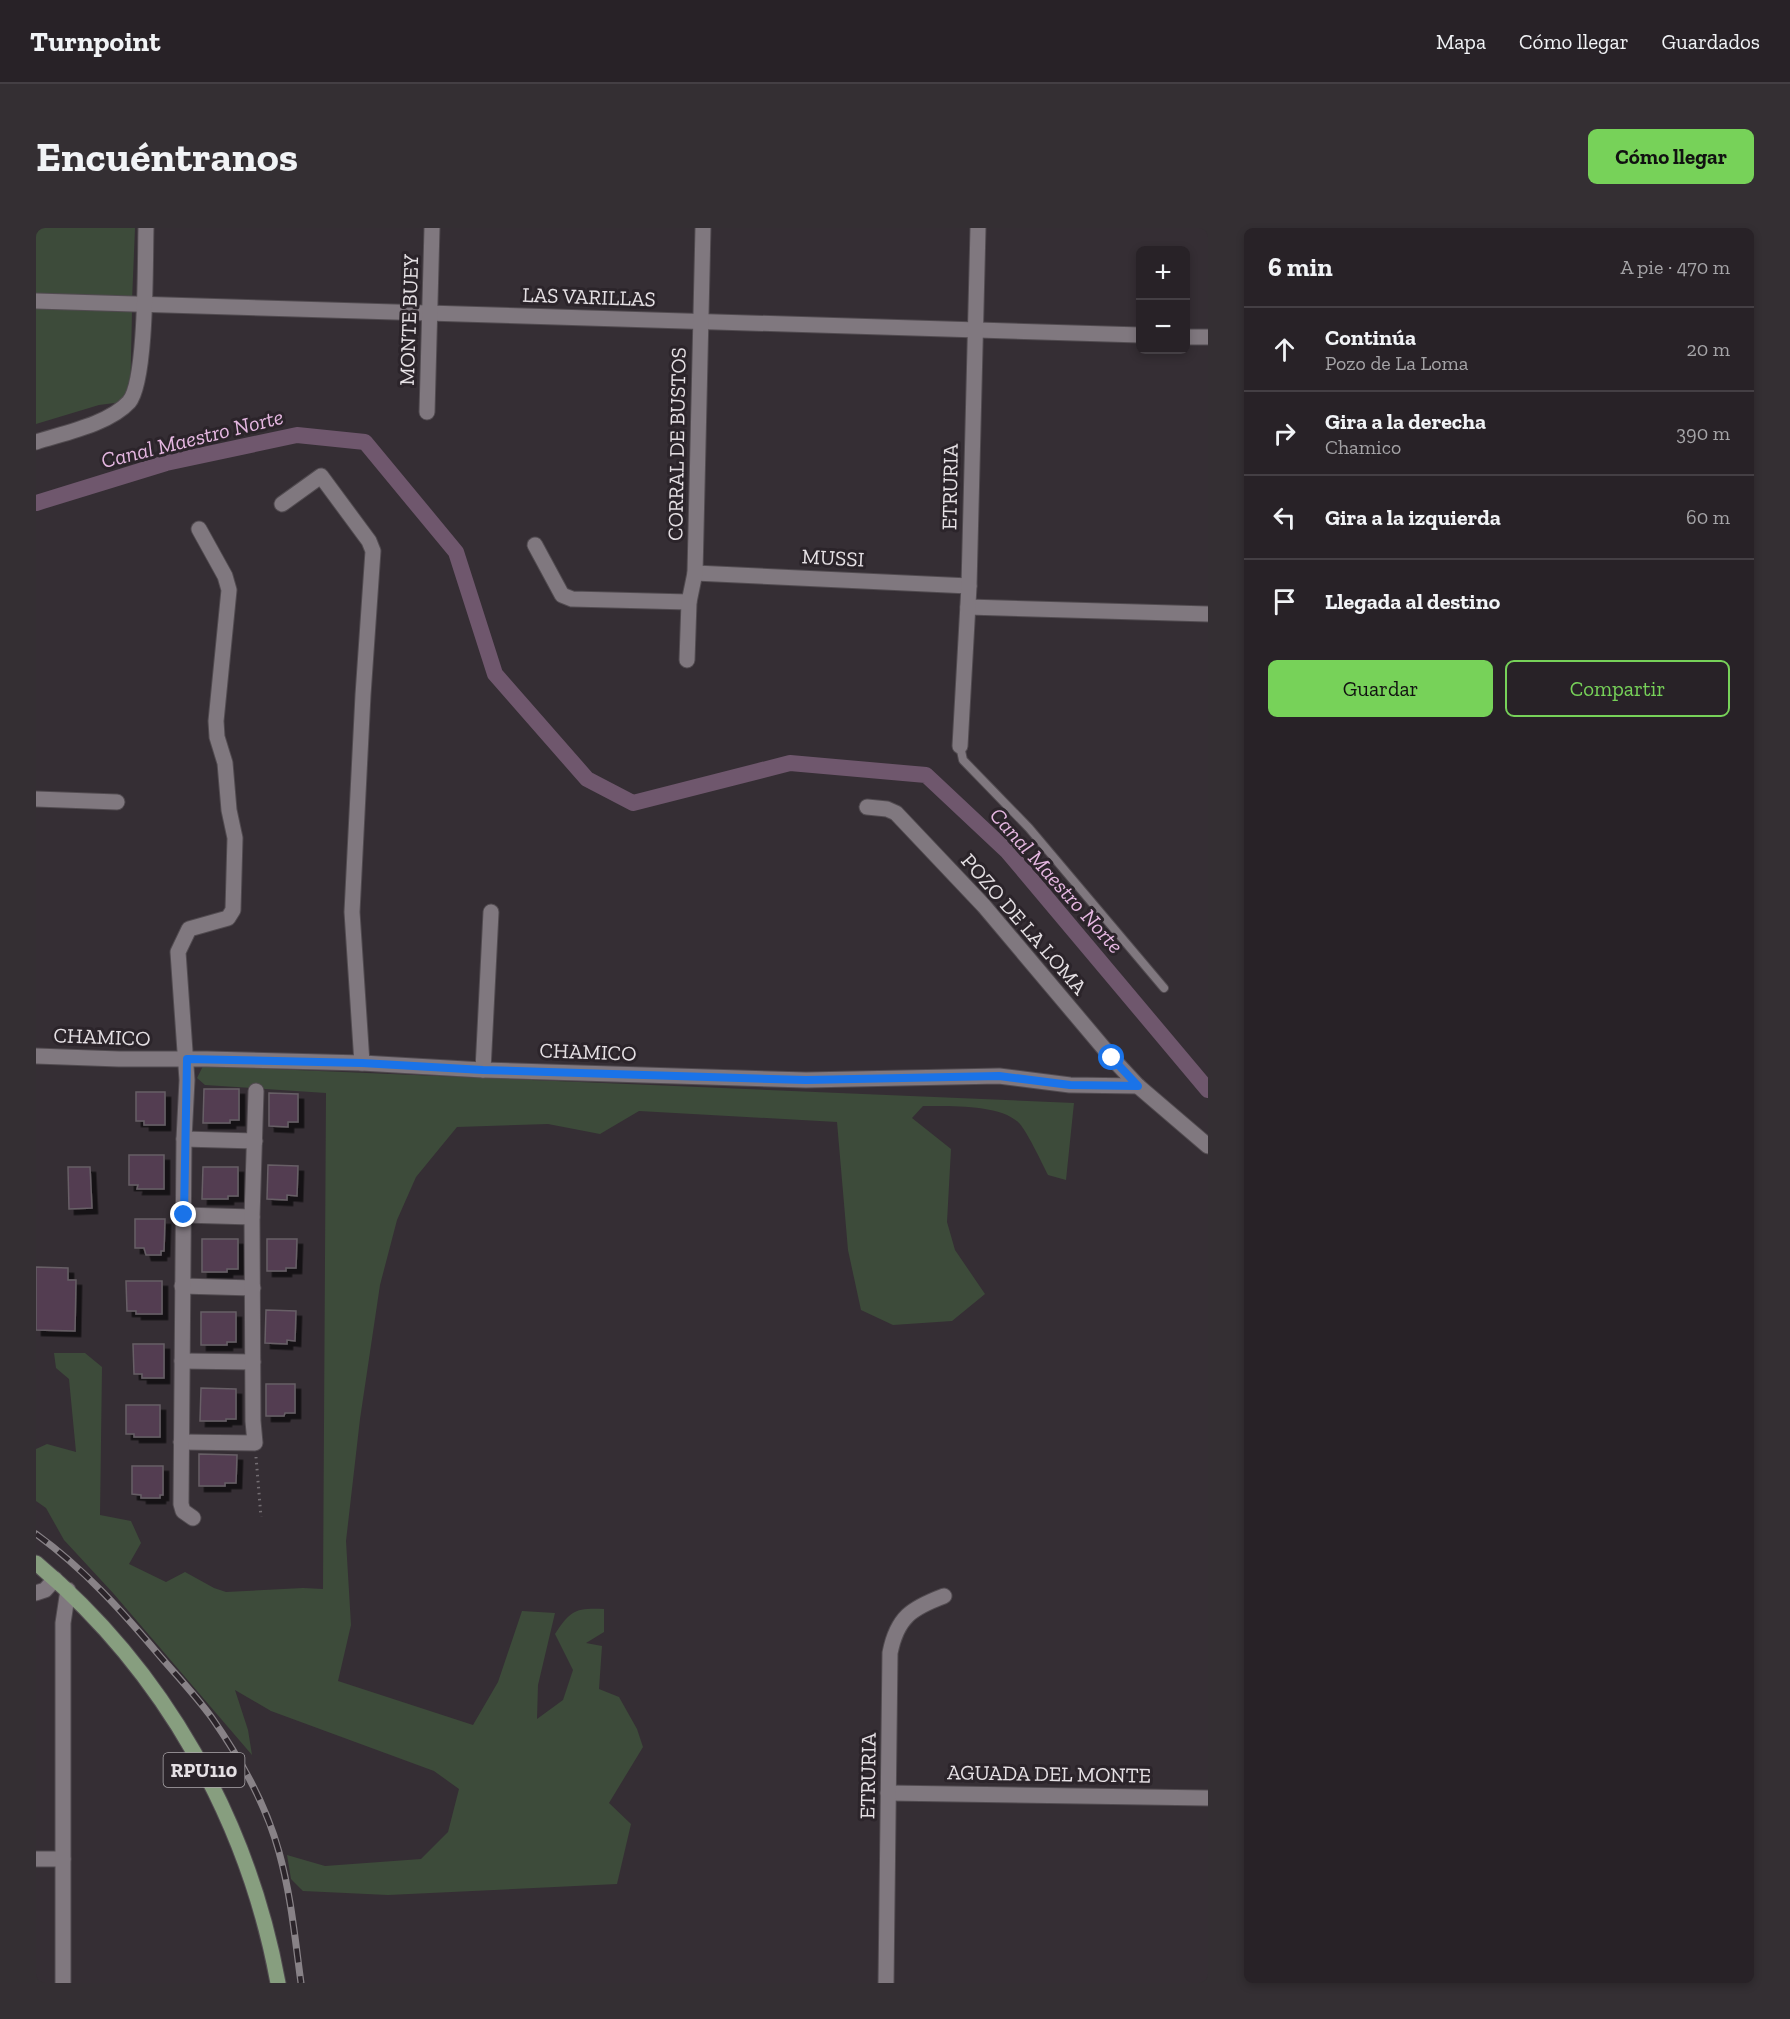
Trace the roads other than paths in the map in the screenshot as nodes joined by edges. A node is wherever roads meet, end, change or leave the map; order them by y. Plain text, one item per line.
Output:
1 (146, 228) edge
2 (432, 228) edge
3 (703, 228) edge
4 (978, 228) edge
5 (36, 301) edge
6 (144, 305) junction
7 (430, 314) junction
8 (701, 322) junction
9 (974, 331) junction
10 (1136, 335) edge
11 (1190, 337) edge
12 (1208, 337) edge
13 (427, 412) dead end
14 (36, 442) edge
15 (282, 504) dead end
16 (199, 529) dead end
17 (535, 545) dead end
18 (695, 573) junction
19 (969, 586) junction
20 (689, 602) junction
21 (968, 607) junction
22 (1208, 614) edge
23 (687, 660) dead end
24 (960, 746) joint
25 (36, 799) edge
26 (117, 802) dead end
27 (867, 807) dead end
28 (491, 912) dead end
29 (1164, 988) dead end
30 (36, 1056) edge
31 (187, 1059) junction
32 (362, 1063) junction
33 (483, 1070) junction
34 (1138, 1086) junction
35 (256, 1091) dead end
36 (184, 1139) junction
37 (255, 1140) junction
38 (1208, 1146) edge
39 (184, 1215) junction
40 (252, 1217) junction
41 (182, 1286) junction
42 (253, 1288) junction
43 (182, 1361) junction
44 (253, 1362) junction
45 (181, 1442) junction
46 (194, 1518) dead end
47 (36, 1563) edge
48 (55, 1579) junction
49 (68, 1590) junction
50 (36, 1593) edge
51 (944, 1596) dead end
52 (888, 1793) junction
53 (1208, 1798) edge
54 (36, 1859) edge
55 (63, 1859) junction
56 (63, 1983) edge
57 (278, 1983) edge
58 (886, 1983) edge

1 - 6 street
2 - 7 street, MONTE BUEY
3 - 8 street, CORRAL DE BUSTOS
4 - 9 street, ETRURIA
5 - 6 street, LAS VARILLAS
6 - 7 street, LAS VARILLAS
6 - 14 street
7 - 8 street, LAS VARILLAS
7 - 13 street, MONTE BUEY
8 - 9 street, LAS VARILLAS
8 - 18 street, CORRAL DE BUSTOS
9 - 10 street, LAS VARILLAS
9 - 19 street, ETRURIA
11 - 12 street
15 - 32 street
16 - 31 street
17 - 20 street
18 - 19 street, MUSSI
18 - 20 street, CORRAL DE BUSTOS
19 - 21 street, ETRURIA
20 - 23 street, CORRAL DE BUSTOS
21 - 22 street
21 - 24 street, ETRURIA
24 - 29 lane
25 - 26 street
27 - 34 street, POZO DE LA LOMA
28 - 33 street
30 - 31 street, CHAMICO
31 - 32 street, CHAMICO
31 - 36 street
32 - 33 street, CHAMICO
33 - 34 street, CHAMICO
34 - 38 street
35 - 37 street
36 - 37 street
36 - 39 street
37 - 40 street
39 - 40 street
39 - 41 street
40 - 42 street
41 - 42 street
41 - 43 street
42 - 44 street
43 - 44 street
43 - 45 street
44 - 45 street
45 - 46 street
47 - 48 main road, RPU110
48 - 49 main road, RPU110
48 - 50 street
49 - 55 street
49 - 57 main road, RPU110
51 - 52 street, ETRURIA
52 - 53 street, AGUADA DEL MONTE
52 - 58 street, ETRURIA
54 - 55 street
55 - 56 street

